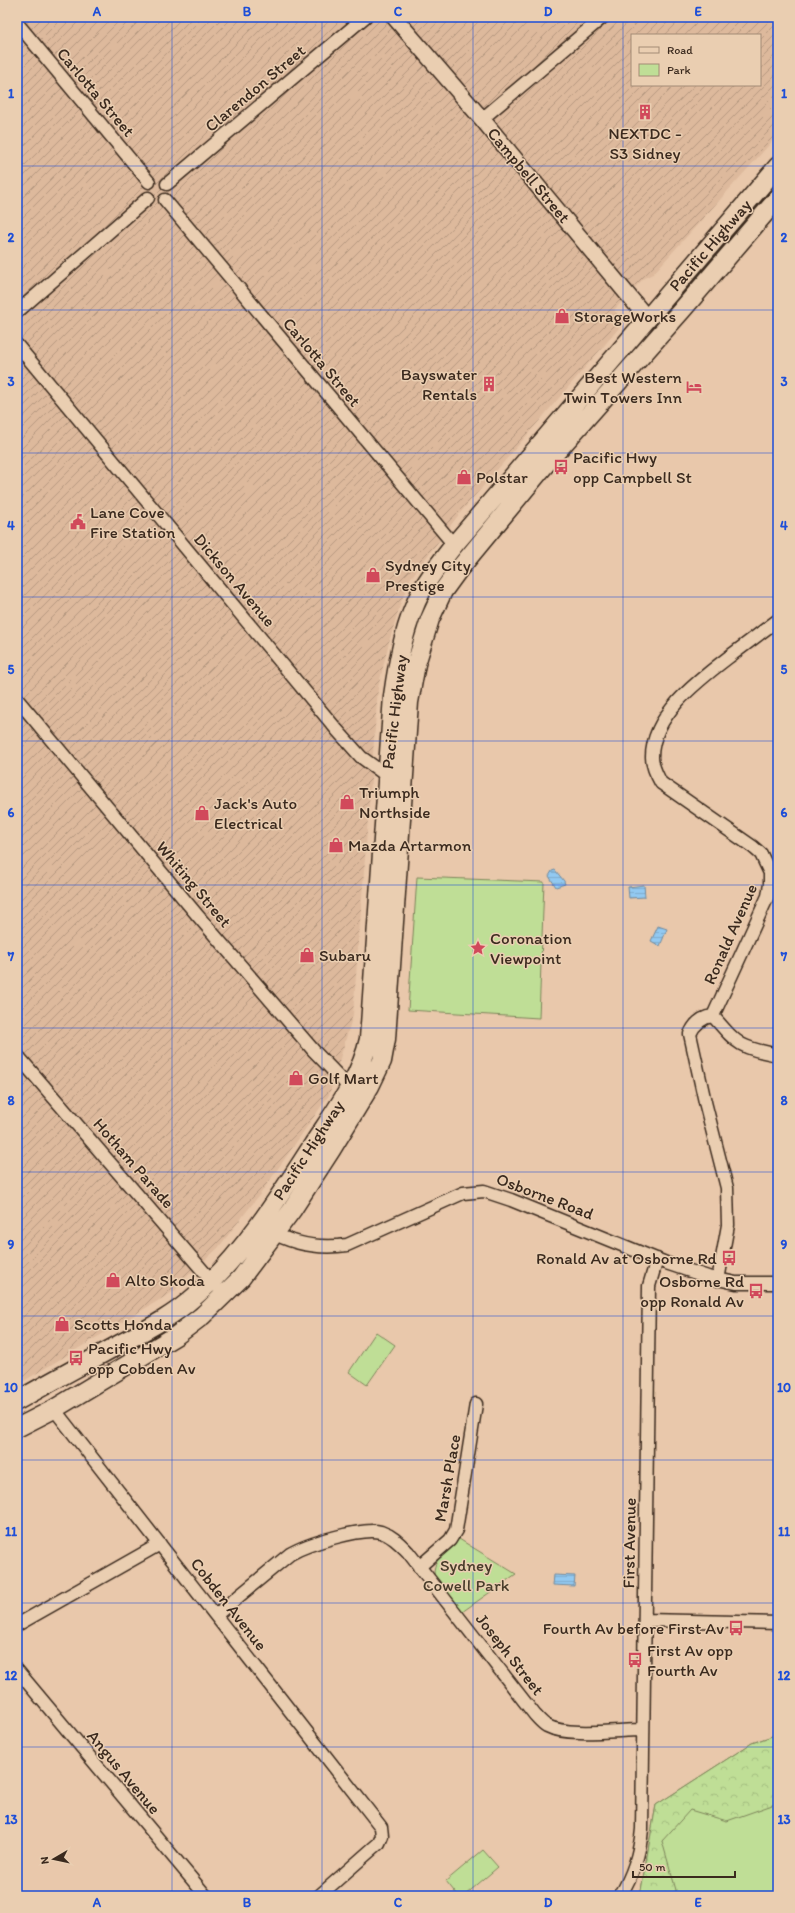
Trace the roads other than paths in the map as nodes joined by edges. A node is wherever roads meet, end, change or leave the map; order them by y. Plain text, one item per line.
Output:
1 (365, 17) edge
2 (394, 17) edge
3 (603, 17) edge
4 (17, 23) edge
5 (482, 118) junction
6 (778, 166) edge
7 (149, 182) junction
8 (167, 184) junction
9 (148, 198) junction
10 (778, 198) edge
11 (165, 200) junction
12 (17, 312) edge
13 (647, 318) junction
14 (661, 334) junction
15 (17, 345) edge
16 (454, 545) junction
17 (778, 620) edge
18 (17, 699) edge
19 (387, 776) junction
20 (714, 1016) junction
21 (778, 1054) edge
22 (17, 1055) edge
23 (349, 1087) junction
24 (258, 1224) junction
25 (274, 1234) junction
26 (657, 1259) junction
27 (212, 1280) junction
28 (718, 1280) junction
29 (778, 1283) edge
30 (224, 1295) junction
31 (17, 1401) edge
32 (476, 1404) dead end
33 (54, 1409) junction
34 (17, 1428) edge
35 (160, 1544) junction
36 (419, 1567) junction
37 (216, 1615) junction
38 (645, 1620) junction
39 (778, 1623) edge
40 (17, 1625) edge
41 (17, 1670) edge
42 (643, 1730) junction
43 (206, 1896) edge
44 (319, 1896) edge
45 (620, 1896) edge

1 - 8 street, Clarendon Street
2 - 5 street, Campbell Street
3 - 5 street
4 - 7 street, Carlotta Street
5 - 13 street, Campbell Street
6 - 13 main road, Pacific Highway
7 - 8 street
7 - 9 street
8 - 11 street
9 - 11 street
9 - 12 street
10 - 14 main road, Pacific Highway
11 - 16 street, Carlotta Street
13 - 14 main road, Campbell Street
13 - 16 main road, Pacific Highway
14 - 25 main road, Pacific Highway
15 - 19 street, Dickson Avenue
16 - 19 main road, Pacific Highway
17 - 20 street, Ronald Avenue
18 - 23 street, Whiting Street
19 - 23 main road, Pacific Highway
20 - 21 street
20 - 28 street
22 - 27 street, Hotham Parade
23 - 24 main road, Pacific Highway
24 - 25 street, Osborne Road
24 - 27 main road, Pacific Highway
25 - 26 street, Osborne Road
25 - 30 main road, Pacific Highway
26 - 28 street, Osborne Road
26 - 38 street, First Avenue
27 - 30 street, Hotham Parade
27 - 31 main road, Pacific Highway
28 - 29 street, Osborne Road
30 - 33 main road, Pacific Highway
32 - 36 street, Marsh Place
33 - 34 main road, Pacific Highway
33 - 35 street, Cobden Avenue
35 - 37 street, Cobden Avenue
35 - 40 street
36 - 37 street, Joseph Street
36 - 42 street, Joseph Street
37 - 44 street, Cobden Avenue
38 - 39 street
38 - 42 street, First Avenue
41 - 43 street, Angus Avenue
42 - 45 street, First Avenue

